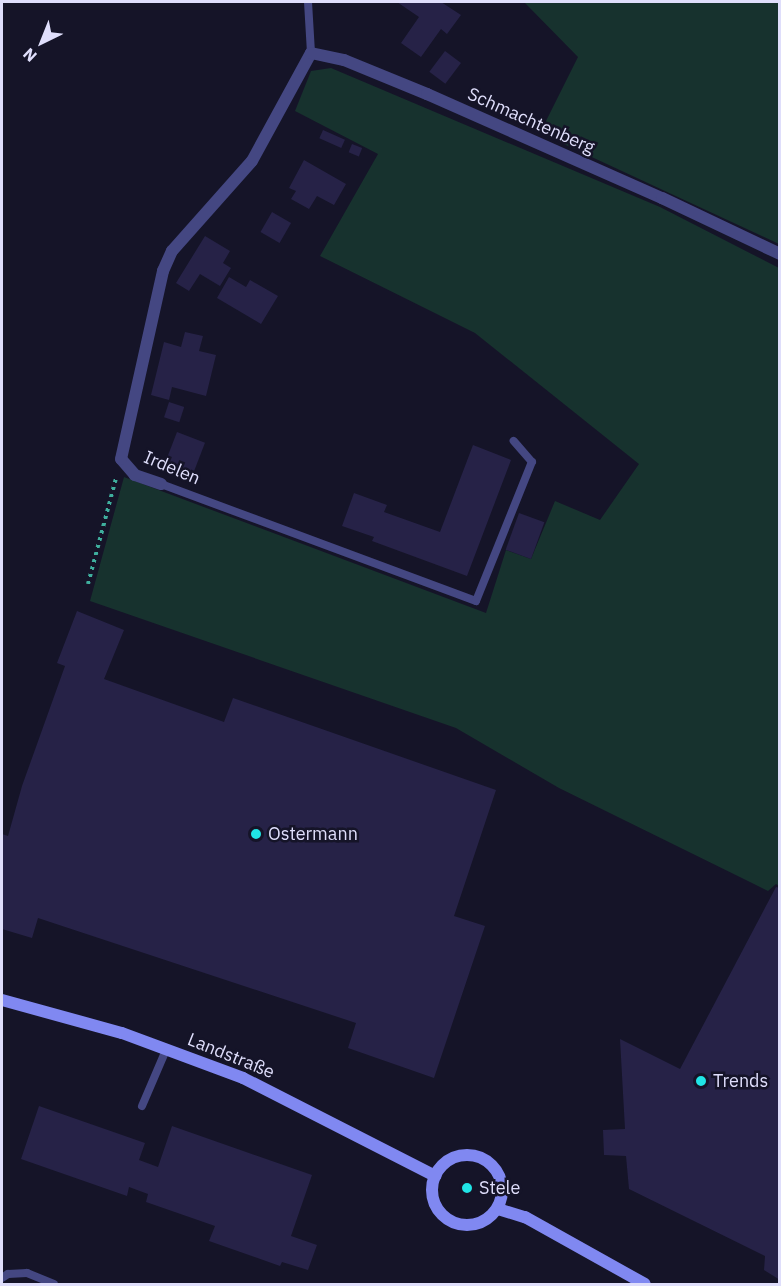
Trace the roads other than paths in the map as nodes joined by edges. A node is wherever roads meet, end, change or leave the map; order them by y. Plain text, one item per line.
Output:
1 (308, 2) edge
2 (311, 53) junction
3 (780, 254) edge
4 (514, 441) dead end
5 (161, 484) joint
6 (2, 1000) edge
7 (166, 1050) junction
8 (142, 1106) dead end
9 (435, 1176) junction
10 (498, 1209) junction
11 (2, 1278) edge
12 (54, 1284) edge
13 (645, 1284) edge

1 - 2 lane
2 - 3 street, Schmachtenberg
2 - 5 street, Irdelen
4 - 5 lane, Irdelen
6 - 7 main road, Landstraße
7 - 8 lane
7 - 9 main road, Landstraße
9 - 10 main road
9 - 10 main road
10 - 13 main road
11 - 12 lane

